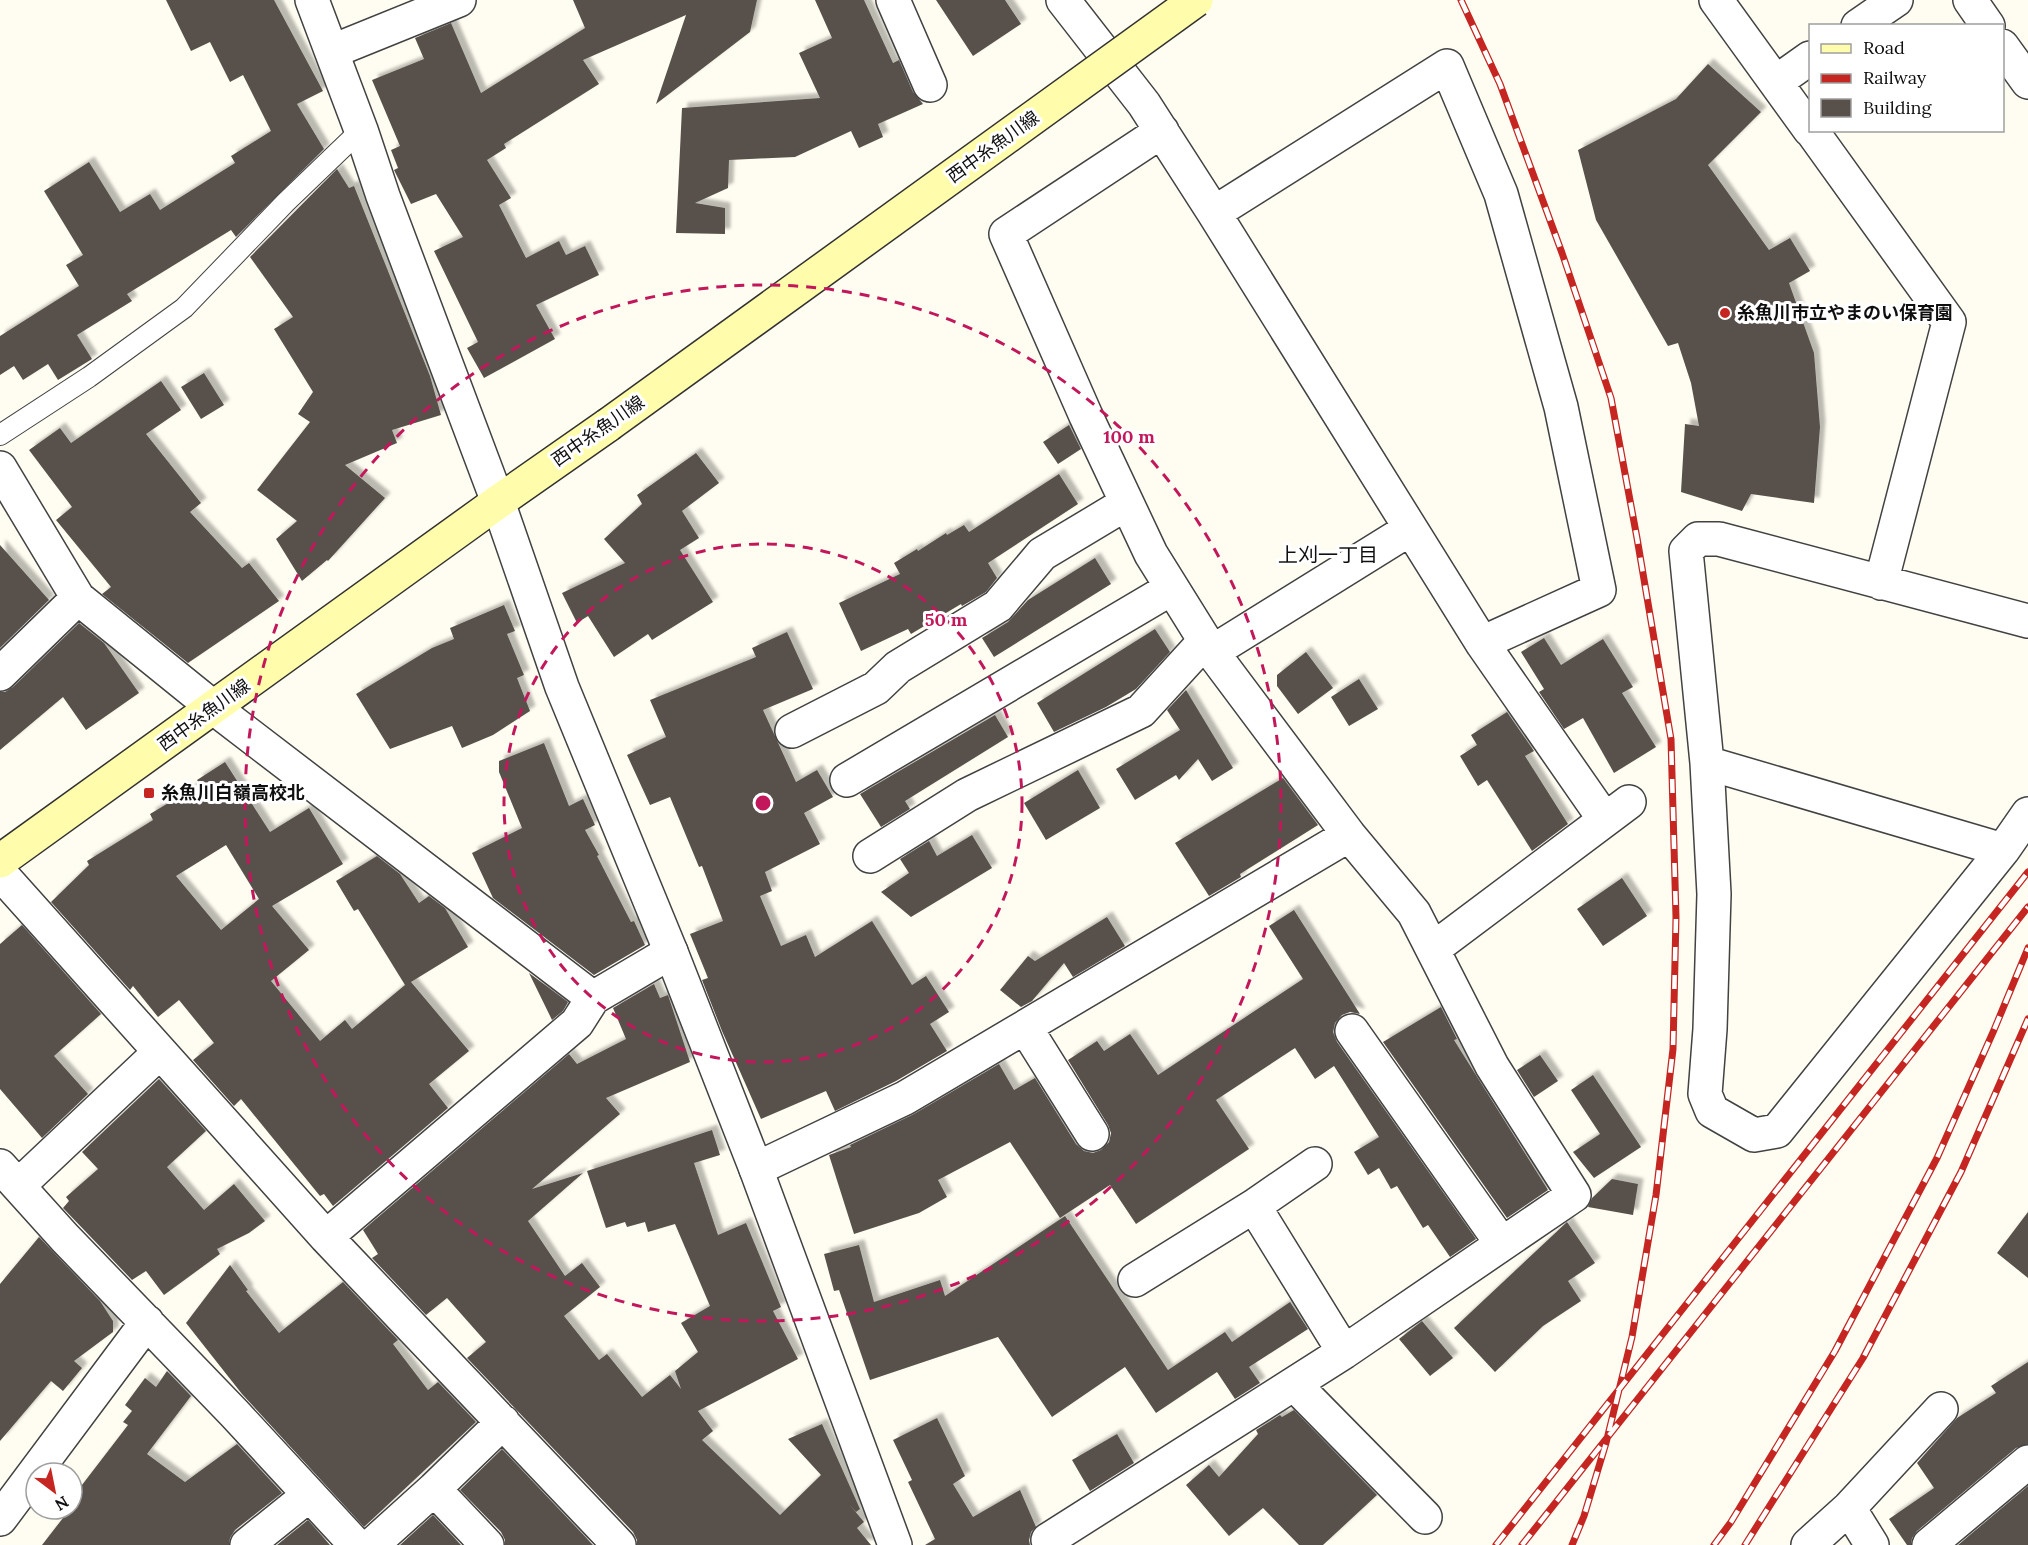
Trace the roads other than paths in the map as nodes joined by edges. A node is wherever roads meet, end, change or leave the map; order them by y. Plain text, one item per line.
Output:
1 (312, 0) edge
2 (459, 0) edge
3 (893, 0) edge
4 (1063, 0) edge
5 (1196, 0) edge
6 (1716, 0) edge
7 (1896, 0) edge
8 (1970, 0) edge
9 (1861, 24) edge
10 (1987, 24) edge
11 (2004, 49) edge
12 (333, 51) junction
13 (1809, 59) edge
14 (1776, 82) junction
15 (2028, 82) edge
16 (930, 85) dead end
17 (1809, 127) edge
18 (361, 130) junction
19 (1162, 131) junction
20 (1812, 132) edge
21 (1214, 213) junction
22 (0, 435) edge
23 (0, 468) edge
24 (498, 502) junction
25 (1127, 503) junction
26 (1410, 529) junction
27 (1881, 583) junction
28 (1172, 588) junction
29 (78, 598) junction
30 (2028, 621) edge
31 (1482, 643) junction
32 (1208, 646) junction
33 (0, 674) edge
34 (214, 708) junction
35 (792, 730) dead end
36 (1707, 763) junction
37 (847, 780) dead end
38 (2028, 814) edge
39 (1349, 835) junction
40 (2002, 850) junction
41 (870, 856) dead end
42 (0, 861) edge
43 (0, 873) edge
44 (1433, 950) junction
45 (671, 952) junction
46 (593, 998) junction
47 (1025, 1027) junction
48 (1352, 1031) dead end
49 (160, 1052) junction
50 (1092, 1134) dead end
51 (1315, 1164) dead end
52 (756, 1169) junction
53 (7, 1181) edge
54 (1254, 1206) junction
55 (326, 1237) junction
56 (1502, 1244) junction
57 (1135, 1280) dead end
58 (147, 1322) junction
59 (1344, 1352) junction
60 (1294, 1384) junction
61 (1941, 1409) dead end
62 (502, 1422) junction
63 (2028, 1462) edge
64 (434, 1489) junction
65 (309, 1495) junction
66 (1849, 1508) junction
67 (1425, 1517) dead end
68 (0, 1519) edge
69 (1045, 1542) edge
70 (246, 1545) edge
71 (356, 1545) edge
72 (372, 1545) edge
73 (487, 1545) edge
74 (619, 1545) edge
75 (895, 1545) edge
76 (1809, 1545) edge
77 (1872, 1545) edge
78 (1929, 1545) edge

1 - 12 street
2 - 12 street
3 - 16 street
4 - 19 street
5 - 24 main road, 西中糸魚川線, bridge
6 - 14 street
7 - 9 street
8 - 10 street
11 - 15 street
12 - 18 street
13 - 14 street
14 - 17 street
18 - 22 lane
18 - 24 street
19 - 21 street
19 - 25 street
20 - 27 street
21 - 26 street
21 - 31 street
23 - 29 street
24 - 34 main road, 西中糸魚川線
24 - 45 street
25 - 28 street
25 - 35 street
26 - 31 street
26 - 32 street
27 - 30 street
27 - 36 street
28 - 32 street
28 - 37 street
29 - 33 street
29 - 34 street
31 - 44 street
32 - 39 street
32 - 41 street
34 - 42 main road, 西中糸魚川線
34 - 46 street
36 - 40 street
36 - 40 street
38 - 40 street
39 - 44 street
39 - 47 street
43 - 49 street
44 - 56 street
45 - 46 street
45 - 52 street
46 - 55 street
47 - 50 street
47 - 52 street
48 - 56 street
49 - 53 street
49 - 55 street
51 - 54 street
52 - 75 street
53 - 58 street
54 - 57 street
54 - 59 street
55 - 62 street
56 - 59 street
58 - 65 street
58 - 68 street
59 - 60 street
60 - 67 street
60 - 69 street
61 - 66 street
62 - 64 street
62 - 74 street
63 - 78 street
64 - 72 street
64 - 73 street
65 - 70 street
65 - 71 street
66 - 76 street
66 - 77 street

